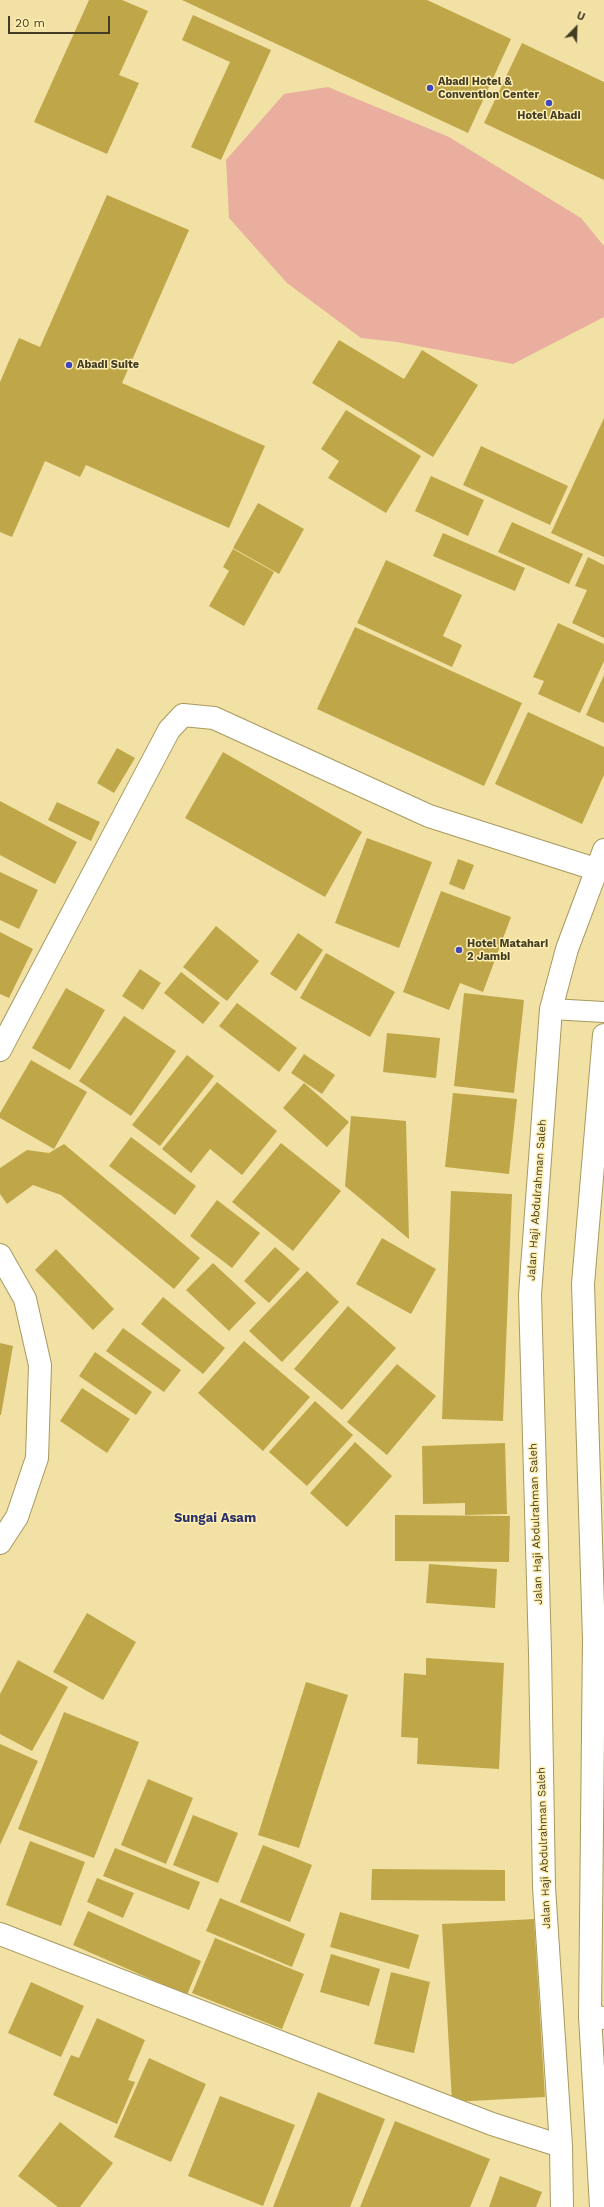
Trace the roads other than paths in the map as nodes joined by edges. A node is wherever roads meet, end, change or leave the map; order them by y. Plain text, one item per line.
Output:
1 (600, 860) edge
2 (551, 1009) junction
3 (604, 1012) edge
4 (604, 1035) edge
5 (0, 1050) edge
6 (0, 1255) edge
7 (0, 1543) edge
8 (0, 1934) edge
9 (597, 2017) edge
10 (561, 2146) junction
11 (562, 2207) edge
12 (601, 2207) edge

1 - 2 main road, Jalan Haji Abdulrahman Saleh
1 - 5 main road
2 - 3 lane
2 - 10 main road, Jalan Haji Abdulrahman Saleh
4 - 9 main road
6 - 7 main road
8 - 10 main road
9 - 12 main road
10 - 11 main road, Jalan Haji Abdulrahman Saleh

